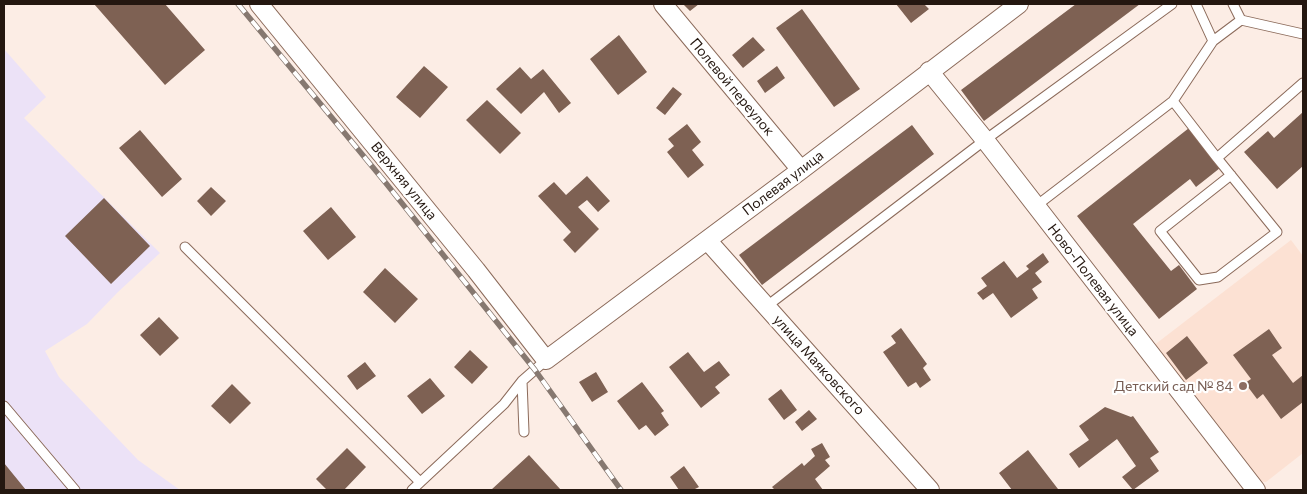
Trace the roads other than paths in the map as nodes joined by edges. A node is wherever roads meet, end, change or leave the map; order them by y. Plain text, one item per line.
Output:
1 (259, 4) edge
2 (663, 4) edge
3 (1019, 4) edge
4 (1172, 4) edge
5 (1196, 4) edge
6 (1233, 4) edge
7 (1241, 20) junction
8 (1303, 34) edge
9 (1213, 41) junction
10 (929, 71) junction
11 (1303, 82) edge
12 (1173, 101) junction
13 (985, 140) junction
14 (1217, 158) junction
15 (801, 170) junction
16 (1231, 175) junction
17 (1036, 206) junction
18 (707, 240) junction
19 (185, 247) dead end
20 (767, 306) junction
21 (546, 360) junction
22 (522, 381) junction
23 (4, 406) edge
24 (524, 432) dead end
25 (420, 482) junction
26 (75, 490) edge
27 (412, 490) edge
28 (930, 490) edge
29 (1256, 490) edge

1 - 21 street, Верхняя улица
2 - 15 street, Полевой переулок
3 - 10 street, Полевая улица
4 - 13 lane
5 - 9 lane
6 - 7 lane
7 - 8 lane
7 - 9 lane
9 - 12 lane
10 - 13 street, Ново-Полевая улица
10 - 15 street, Полевая улица
11 - 14 lane
12 - 14 lane
12 - 17 lane
13 - 17 street, Ново-Полевая улица
13 - 20 lane
14 - 16 lane
15 - 18 street, Полевая улица
16 - 16 lane
17 - 29 street, Ново-Полевая улица
18 - 20 street, улица Маяковского
18 - 21 street, Полевая улица
19 - 25 lane
20 - 28 street, улица Маяковского
21 - 22 lane
22 - 24 lane
22 - 25 lane
23 - 26 lane
25 - 27 lane

